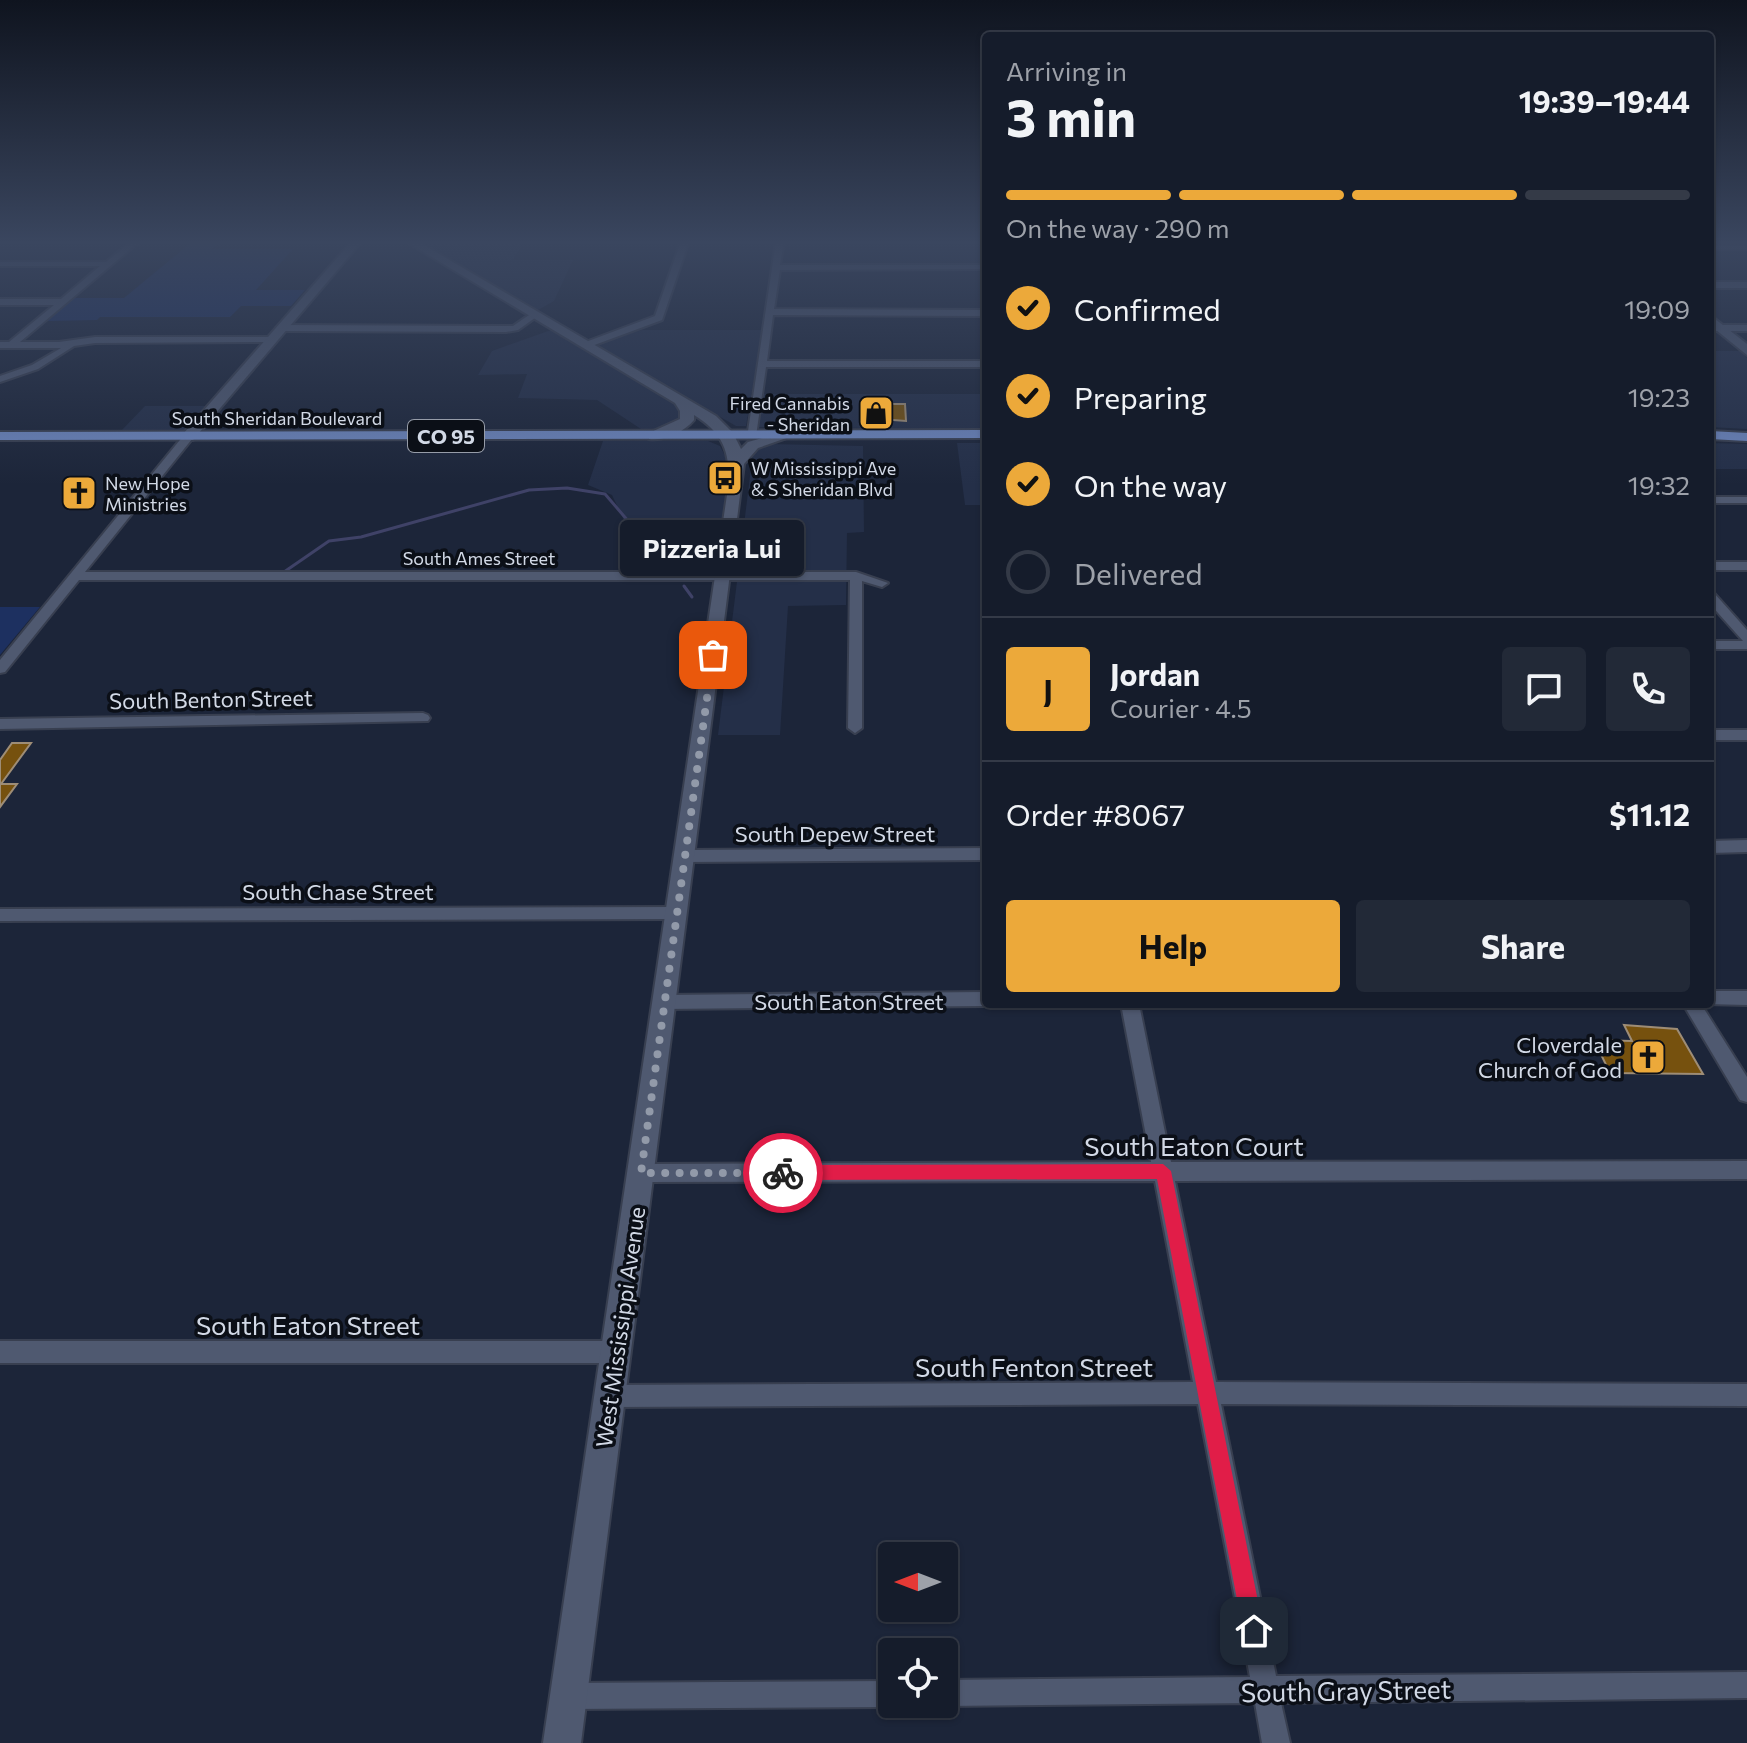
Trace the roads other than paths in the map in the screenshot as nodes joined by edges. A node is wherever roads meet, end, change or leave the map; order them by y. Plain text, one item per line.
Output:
1 (35, 322) edge
2 (286, 322) edge
3 (524, 322) edge
4 (547, 322) edge
5 (647, 322) edge
6 (768, 322) edge
7 (1714, 325) edge
8 (1714, 326) edge
9 (1747, 328) edge
10 (276, 334) junction
11 (75, 343) junction
12 (5, 345) edge
13 (586, 345) junction
14 (1747, 351) edge
15 (761, 364) junction
16 (982, 364) edge
17 (0, 379) edge
18 (678, 398) junction
19 (982, 434) edge
20 (788, 435) junction
21 (1714, 435) edge
22 (0, 436) edge
23 (654, 436) junction
24 (730, 436) junction
25 (751, 436) junction
26 (188, 437) junction
27 (1747, 437) edge
28 (738, 462) junction
29 (1714, 500) edge
30 (1747, 500) edge
31 (1714, 566) edge
32 (1747, 566) edge
33 (75, 576) junction
34 (723, 576) junction
35 (856, 576) junction
36 (882, 583) dead end
37 (1714, 601) edge
38 (1747, 638) edge
39 (1714, 645) edge
40 (1747, 645) edge
41 (0, 669) edge
42 (423, 718) dead end
43 (0, 724) edge
44 (855, 728) dead end
45 (1714, 735) edge
46 (1747, 735) edge
47 (1747, 846) edge
48 (1714, 847) edge
49 (982, 854) edge
50 (685, 856) junction
51 (677, 913) junction
52 (0, 915) edge
53 (1714, 998) edge
54 (1747, 998) edge
55 (982, 999) edge
56 (664, 1002) junction
57 (1131, 1008) edge
58 (1694, 1008) edge
59 (1747, 1094) edge
60 (1747, 1170) edge
61 (1163, 1171) junction
62 (641, 1173) junction
63 (0, 1352) edge
64 (616, 1352) junction
65 (1207, 1393) junction
66 (1747, 1395) edge
67 (610, 1396) junction
68 (1747, 1685) edge
69 (1266, 1691) junction
70 (958, 1693) edge
71 (878, 1694) edge
72 (568, 1696) junction
73 (562, 1743) edge
74 (1276, 1743) edge

1 - 12 street
2 - 10 main road
3 - 10 street
4 - 13 main road
5 - 13 street
6 - 15 street
7 - 9 street
8 - 14 main road
10 - 11 street
10 - 26 main road
11 - 12 street
11 - 17 street
13 - 18 main road
15 - 16 street
15 - 25 street
18 - 23 main road
18 - 24 main road
19 - 20 main road, South Sheridan Boulevard / CO 95
20 - 25 main road, South Sheridan Boulevard / CO 95
20 - 28 main road
21 - 27 main road
22 - 26 main road, South Sheridan Boulevard / CO 95
23 - 24 main road, South Sheridan Boulevard / CO 95
23 - 26 main road, South Sheridan Boulevard / CO 95
24 - 25 main road, South Sheridan Boulevard / CO 95
24 - 28 main road, West Mississippi Avenue
26 - 33 street
28 - 34 main road, West Mississippi Avenue
29 - 30 street
31 - 32 street
33 - 34 street, South Ames Street
33 - 41 street
34 - 35 street, South Ames Street
34 - 50 main road, West Mississippi Avenue
35 - 36 street, South Ames Street
35 - 44 street
37 - 38 street
39 - 40 street
42 - 43 street, South Benton Street
45 - 46 street
47 - 48 street
49 - 50 street, South Depew Street
50 - 51 main road, West Mississippi Avenue
51 - 52 street, South Chase Street
51 - 56 main road, West Mississippi Avenue
53 - 54 street
55 - 56 street, South Eaton Street
56 - 62 main road, West Mississippi Avenue
57 - 61 street
58 - 59 street
60 - 61 street, South Eaton Court
61 - 62 street, South Eaton Court
61 - 65 street
62 - 64 main road, West Mississippi Avenue
63 - 64 street, South Eaton Street
64 - 67 main road, West Mississippi Avenue
65 - 66 street, South Fenton Street
65 - 67 street, South Fenton Street
65 - 69 street
67 - 72 main road, West Mississippi Avenue
68 - 69 street, South Gray Street
69 - 70 street, South Gray Street
69 - 74 street
71 - 72 street
72 - 73 main road, West Mississippi Avenue

